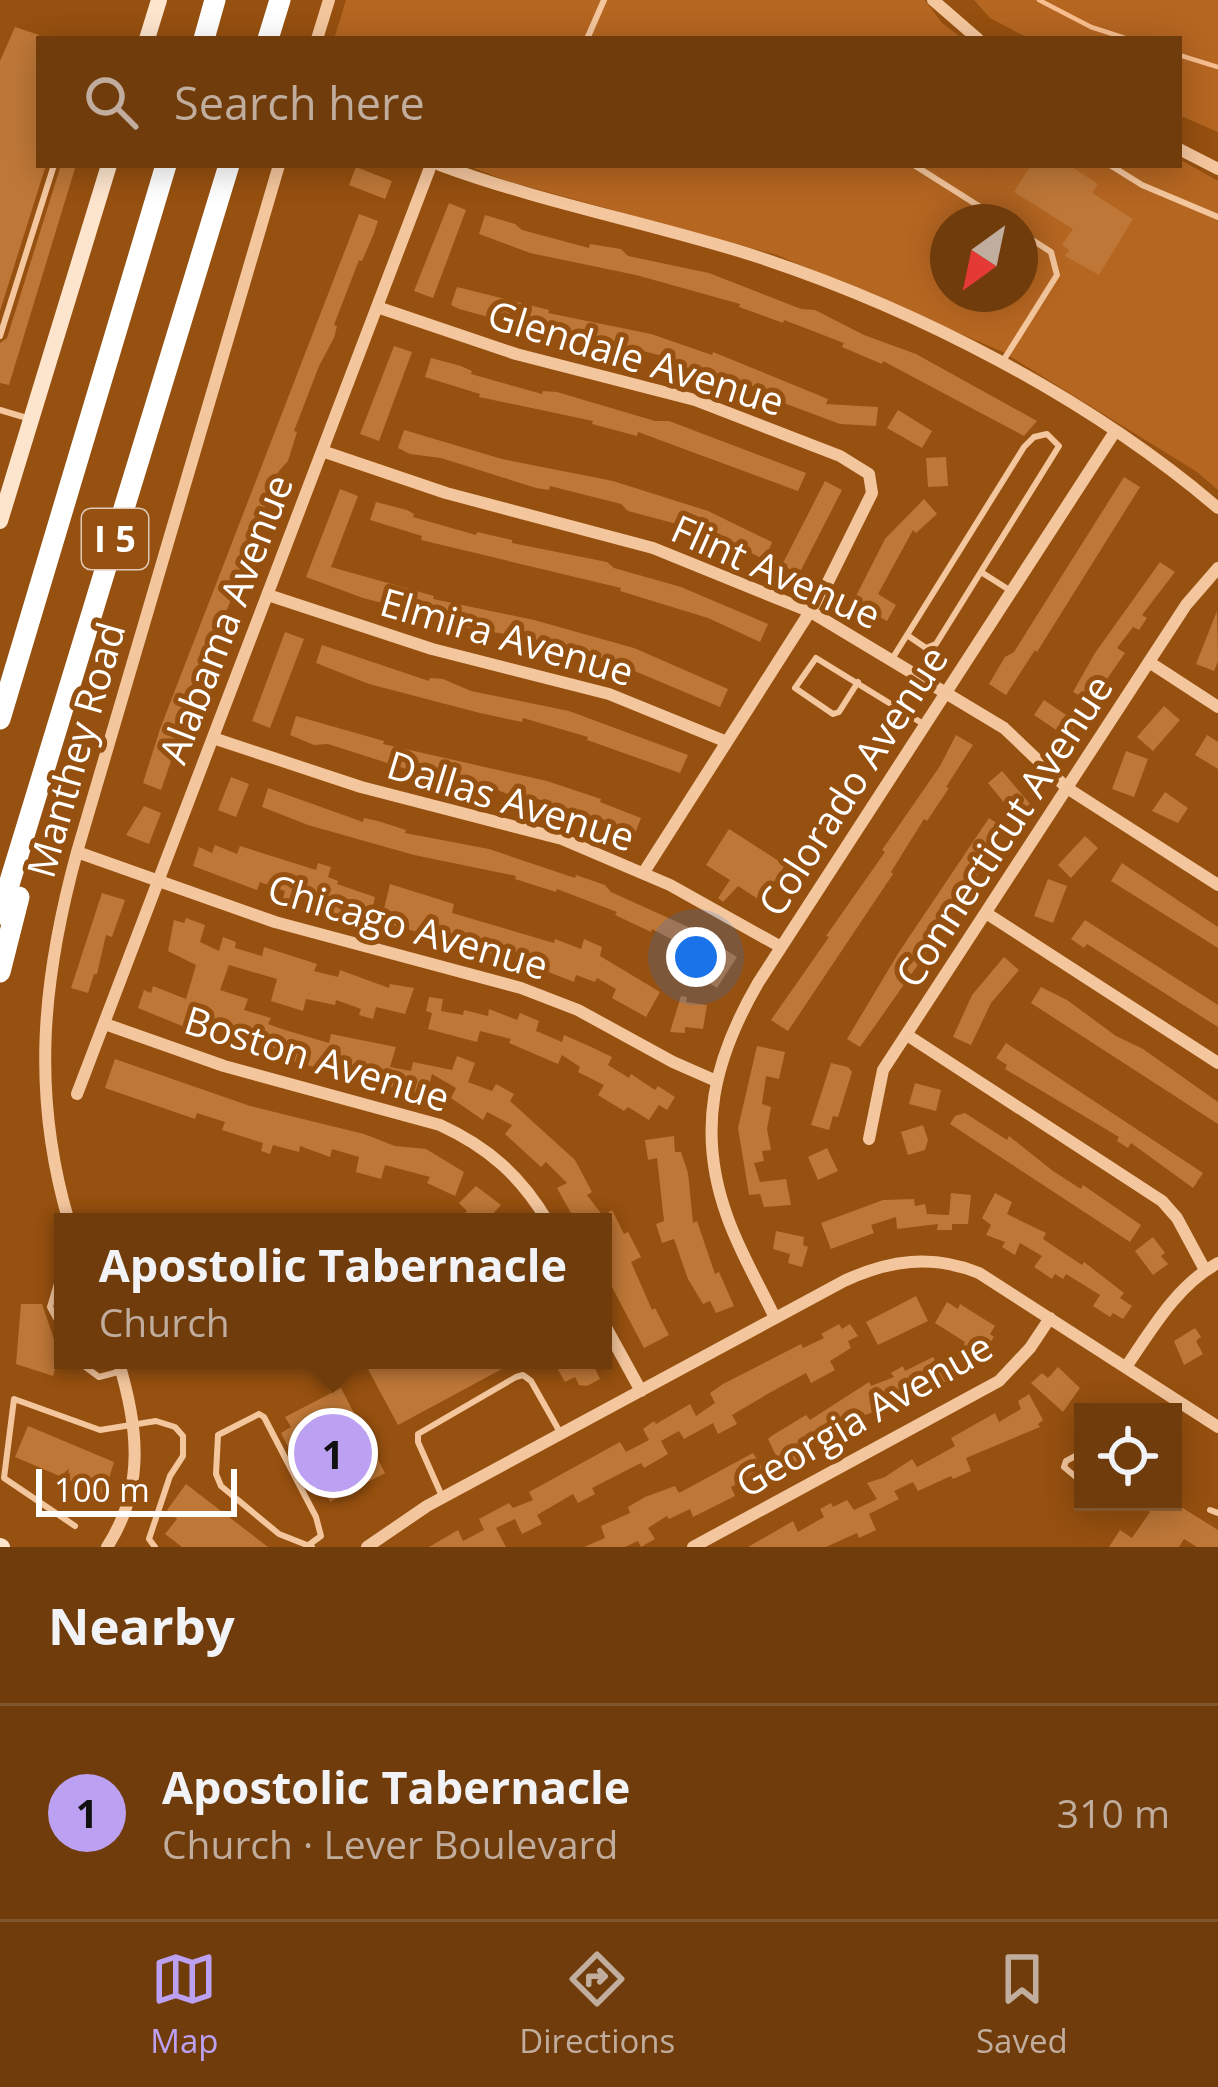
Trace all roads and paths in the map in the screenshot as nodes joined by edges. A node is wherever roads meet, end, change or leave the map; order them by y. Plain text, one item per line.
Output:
1 (159, 0) edge
2 (215, 0) edge
3 (280, 0) edge
4 (329, 0) edge
5 (604, 0) edge
6 (934, 0) edge
7 (148, 36) edge
8 (205, 36) edge
9 (269, 36) edge
10 (318, 36) edge
11 (588, 36) edge
12 (975, 36) edge
13 (1182, 151) edge
14 (53, 168) edge
15 (108, 168) edge
16 (165, 168) edge
17 (229, 168) edge
18 (278, 168) edge
19 (435, 168) edge
20 (445, 168) edge
21 (919, 168) edge
22 (1115, 168) edge
23 (1218, 169) edge
24 (976, 204) edge
25 (1218, 217) edge
26 (1038, 244) edge
27 (1038, 306) edge
28 (376, 307) junction
29 (1034, 312) edge
30 (0, 336) edge
31 (1000, 364) junction
32 (0, 410) edge
33 (31, 419) junction
34 (1114, 433) junction
35 (322, 451) junction
36 (6, 481) edge
37 (1218, 508) edge
38 (0, 520) edge
39 (1218, 568) edge
40 (981, 572) junction
41 (1012, 591) junction
42 (268, 595) junction
43 (811, 612) junction
44 (907, 635) junction
45 (892, 659) junction
46 (1150, 662) junction
47 (857, 682) junction
48 (946, 692) junction
49 (1218, 706) edge
50 (0, 718) edge
51 (925, 725) junction
52 (213, 738) junction
53 (728, 742) junction
54 (44, 771) junction
55 (1067, 788) junction
56 (77, 852) junction
57 (644, 872) junction
58 (160, 881) junction
59 (1218, 885) edge
60 (986, 913) junction
61 (0, 914) edge
62 (781, 947) junction
63 (0, 972) edge
64 (105, 1024) junction
65 (907, 1035) junction
66 (1218, 1063) edge
67 (715, 1080) junction
68 (77, 1094) dead end
69 (869, 1139) dead end
70 (67, 1213) edge
71 (542, 1213) edge
72 (1212, 1266) edge
73 (775, 1318) junction
74 (1050, 1318) junction
75 (612, 1339) edge
76 (1126, 1366) junction
77 (88, 1369) edge
78 (114, 1369) edge
79 (121, 1369) edge
80 (640, 1391) junction
81 (1184, 1405) joint
82 (134, 1423) junction
83 (1218, 1427) edge
84 (561, 1434) junction
85 (443, 1498) junction
86 (75, 1526) dead end
87 (321, 1536) junction
88 (147, 1543) edge
89 (311, 1546) edge
90 (107, 1547) edge
91 (155, 1547) edge
92 (328, 1547) edge
93 (367, 1547) edge
94 (693, 1547) edge

1 - 7 street
2 - 8 highway
3 - 9 highway
4 - 10 street
5 - 11 lane
6 - 12 street
13 - 23 street
14 - 30 lane
15 - 33 street
16 - 50 highway, I 5
17 - 54 highway, I 5
18 - 56 street, Manthey Road
19 - 28 street, Alabama Avenue
20 - 31 street
21 - 24 lane
22 - 25 lane
26 - 27 lane
28 - 35 street, Alabama Avenue
28 - 43 street, Glendale Avenue
29 - 31 lane
31 - 34 street
32 - 33 lane
33 - 36 street
34 - 37 street
34 - 41 street, Colorado Avenue
35 - 42 street, Alabama Avenue
35 - 43 street, Flint Avenue
36 - 38 street
39 - 46 street, Connecticut Avenue
40 - 41 lane
40 - 44 lane
40 - 44 lane
41 - 48 street, Colorado Avenue
42 - 52 street, Alabama Avenue
42 - 53 street, Elmira Avenue
43 - 45 street, Flint Avenue
43 - 53 street
44 - 45 lane
45 - 48 street, Flint Avenue
46 - 49 street
46 - 55 street, Connecticut Avenue
47 - 47 lane
47 - 51 lane
48 - 51 street, Colorado Avenue
48 - 55 street, Flint Avenue
51 - 62 street, Colorado Avenue
52 - 57 street, Dallas Avenue
52 - 58 street, Alabama Avenue
53 - 57 street
54 - 61 highway, I 5
54 - 63 highway
55 - 59 street, Flint Avenue
55 - 60 street, Connecticut Avenue
56 - 58 street, Chicago Avenue
56 - 70 street, Manthey Road
57 - 62 street, Dallas Avenue
58 - 64 street, Alabama Avenue
58 - 67 street, Chicago Avenue
60 - 65 street, Connecticut Avenue
60 - 66 street
62 - 67 street, Colorado Avenue
64 - 68 street, Alabama Avenue
64 - 71 street, Boston Avenue
65 - 69 street, Connecticut Avenue
65 - 72 street
67 - 73 street, Colorado Avenue
72 - 76 street
73 - 74 street
73 - 80 street
74 - 76 street
74 - 94 street, Georgia Avenue
75 - 80 street
76 - 81 street
77 - 78 lane
79 - 82 street
80 - 84 street
81 - 83 street
82 - 86 lane
82 - 88 lane
82 - 90 street
84 - 85 street
84 - 85 lane
85 - 93 street
87 - 89 lane
87 - 89 lane
87 - 92 lane
88 - 91 lane

